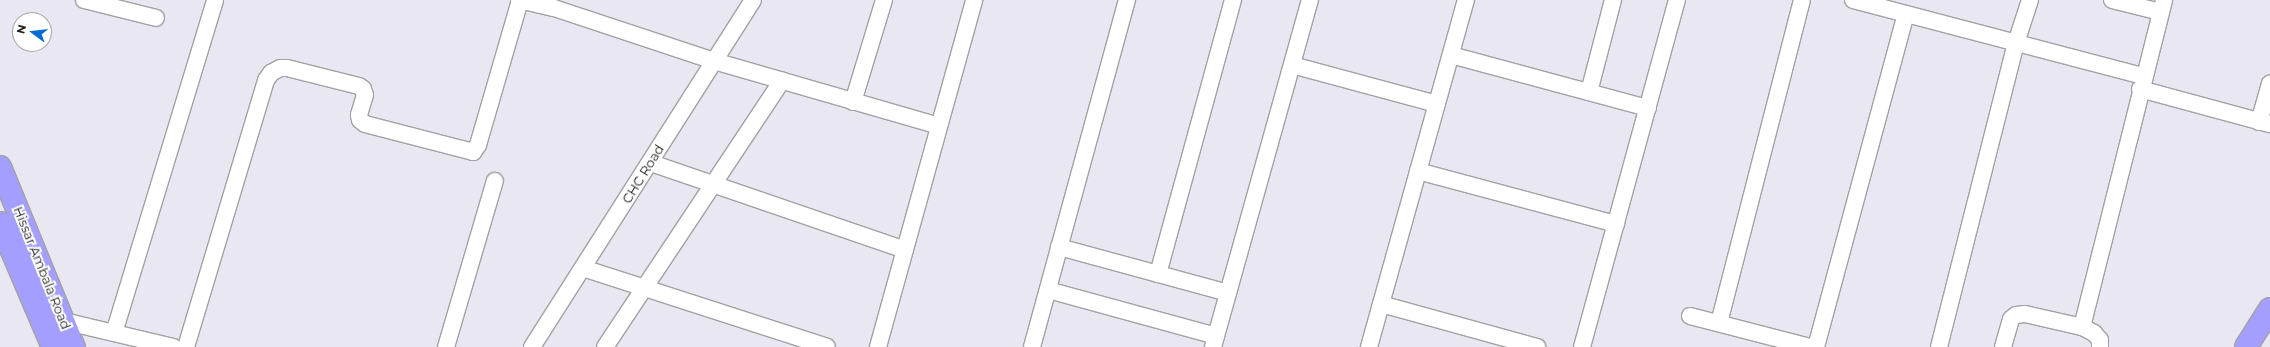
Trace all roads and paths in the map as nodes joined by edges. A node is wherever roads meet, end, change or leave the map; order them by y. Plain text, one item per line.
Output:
1 (215, 0) edge
2 (520, 0) edge
3 (753, 0) edge
4 (884, 0) edge
5 (974, 0) edge
6 (1126, 0) edge
7 (1233, 0) edge
8 (1310, 0) edge
9 (1466, 0) edge
10 (1613, 0) edge
11 (1677, 0) edge
12 (1802, 0) edge
13 (1853, 0) edge
14 (2030, 0) edge
15 (2112, 0) edge
16 (94, 1) edge
17 (2162, 6) edge
18 (1906, 14) junction
19 (156, 18) dead end
20 (2016, 43) junction
21 (1451, 55) junction
22 (714, 61) junction
23 (1292, 65) junction
24 (782, 81) junction
25 (2142, 83) junction
26 (2270, 84) edge
27 (1589, 92) junction
28 (853, 102) junction
29 (1437, 104) junction
30 (1648, 108) junction
31 (2264, 123) edge
32 (939, 126) junction
33 (650, 163) junction
34 (0, 167) edge
35 (1418, 171) junction
36 (495, 181) dead end
37 (714, 184) junction
38 (0, 223) edge
39 (1616, 224) junction
40 (1059, 247) junction
41 (905, 250) junction
42 (583, 268) junction
43 (1158, 274) junction
44 (645, 288) junction
45 (1048, 290) junction
46 (1228, 293) junction
47 (1381, 304) junction
48 (2268, 314) edge
49 (1690, 316) dead end
50 (63, 321) junction
51 (1719, 323) junction
52 (2082, 327) junction
53 (114, 333) junction
54 (1215, 341) edge
55 (1765, 341) edge
56 (53, 347) edge
57 (74, 347) edge
58 (173, 347) edge
59 (186, 347) edge
60 (446, 347) edge
61 (532, 347) edge
62 (605, 347) edge
63 (827, 347) edge
64 (878, 347) edge
65 (1032, 347) edge
66 (1369, 347) edge
67 (1537, 347) edge
68 (1582, 347) edge
69 (1810, 347) edge
70 (1816, 347) edge
71 (1939, 347) edge
72 (2003, 347) edge
73 (2100, 347) edge
74 (2246, 347) edge

1 - 53 street
2 - 22 street
2 - 59 street
3 - 22 street, CHC Road
4 - 28 street
5 - 32 street
6 - 40 street
7 - 43 street
8 - 23 street
9 - 21 street
10 - 27 street
11 - 30 street
12 - 51 street
13 - 18 street
14 - 20 street
15 - 17 street
16 - 19 street
17 - 25 street
18 - 20 street
18 - 70 street
20 - 25 street
20 - 71 street
21 - 27 street
21 - 29 street
22 - 24 street
22 - 33 street, CHC Road
23 - 29 street
23 - 46 street
24 - 28 street
24 - 37 street
25 - 31 street
25 - 52 street
26 - 31 street
27 - 30 street
28 - 32 street
29 - 35 street
30 - 39 street
32 - 41 street
33 - 37 street
33 - 42 street, CHC Road
34 - 50 main road, Hissar Ambala Road
35 - 39 street
35 - 47 street
36 - 60 street
37 - 41 street
37 - 44 street
38 - 56 main road, Hissar Ambala Road
39 - 68 street
40 - 43 street
40 - 45 street
41 - 64 street
42 - 44 street
42 - 61 street, CHC Road
43 - 46 street
44 - 62 street
44 - 63 street
45 - 54 street
45 - 65 street
46 - 54 street
47 - 66 street
47 - 67 street
48 - 74 main road
49 - 51 street
50 - 53 street
50 - 57 main road, Hissar Ambala Road
51 - 55 street
52 - 72 street
52 - 73 street
53 - 58 street
55 - 69 street

